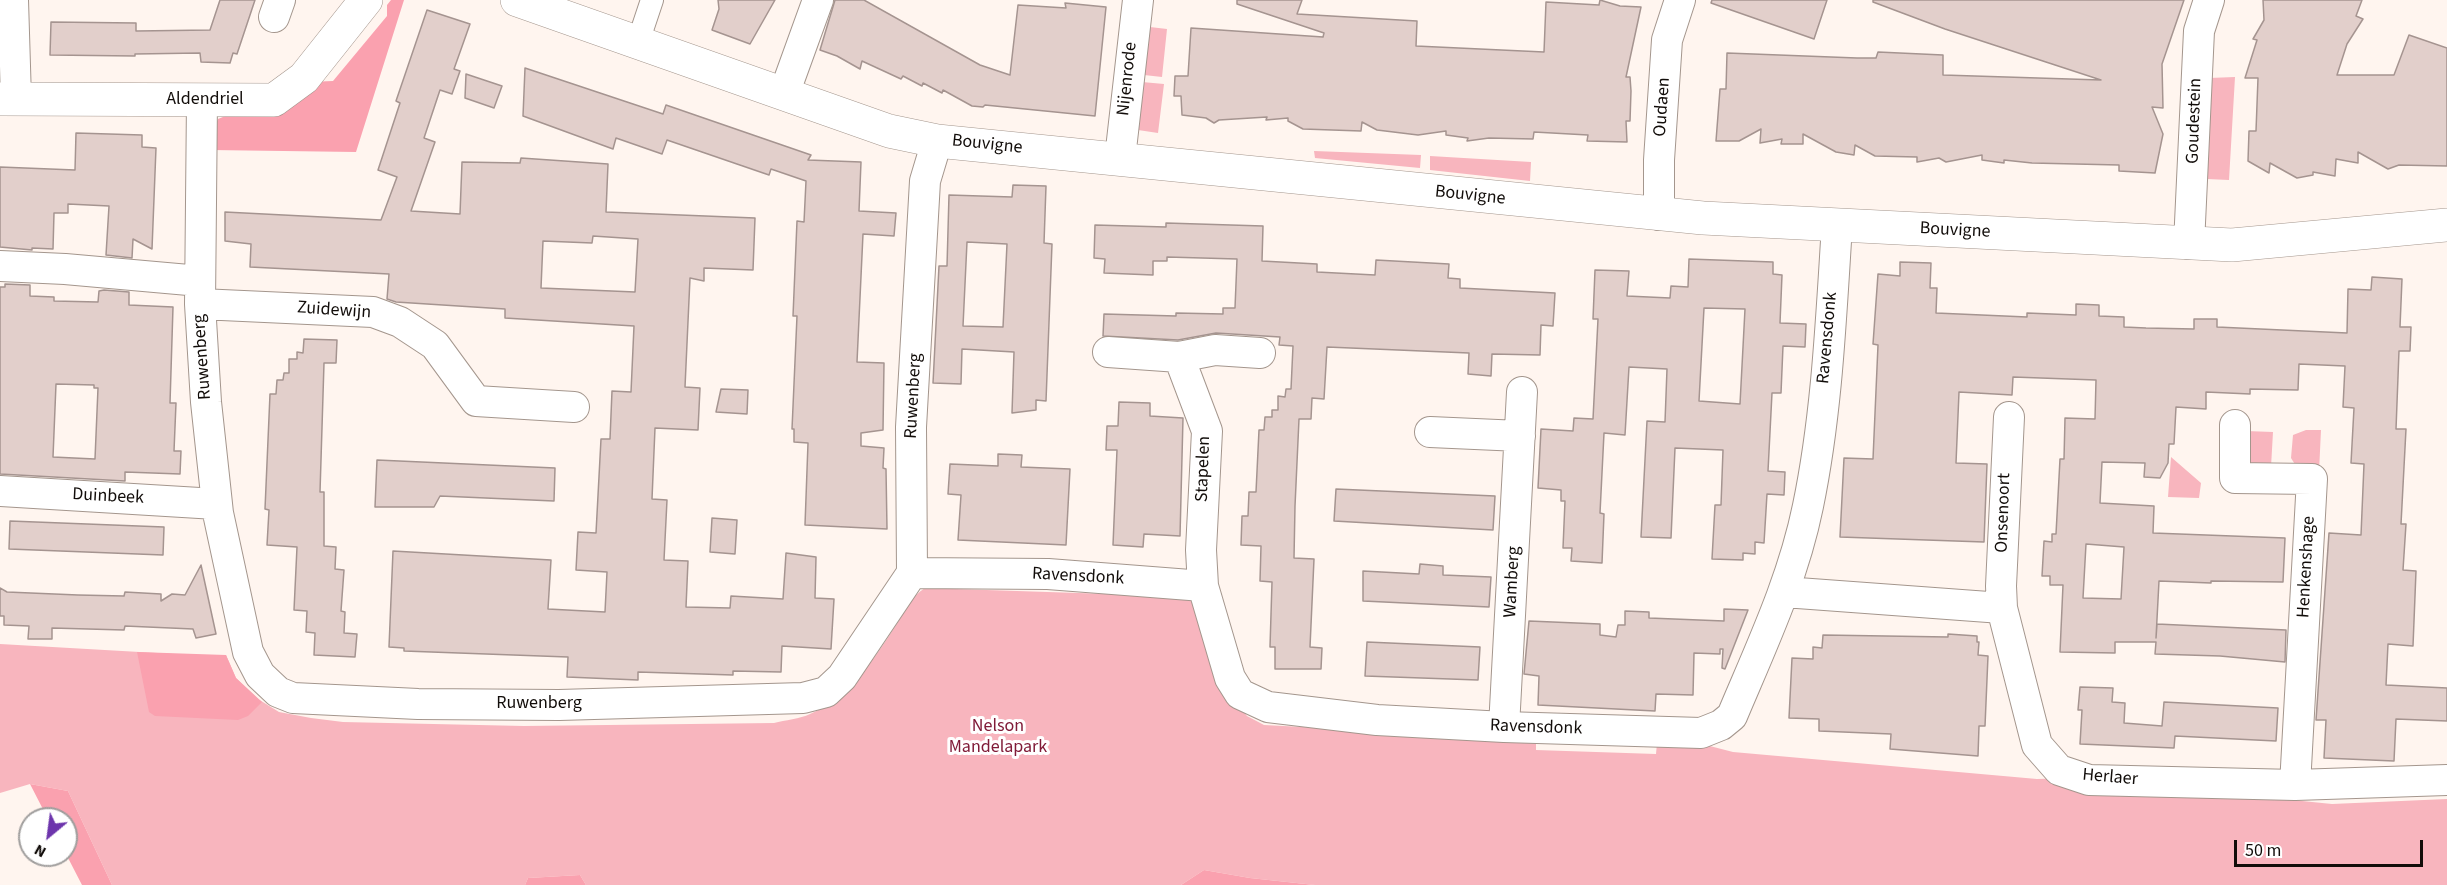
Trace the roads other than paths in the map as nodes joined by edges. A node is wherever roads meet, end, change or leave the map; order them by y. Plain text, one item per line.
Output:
1 (13, 0) edge
2 (366, 0) edge
3 (518, 0) edge
4 (652, 0) edge
5 (818, 0) edge
6 (1138, 0) edge
7 (1680, 0) edge
8 (2209, 0) edge
9 (638, 42) junction
10 (784, 94) junction
11 (8, 99) edge
12 (202, 100) junction
13 (937, 141) junction
14 (1120, 158) junction
15 (1659, 215) junction
16 (1837, 225) junction
17 (2447, 225) edge
18 (2189, 244) junction
19 (0, 266) edge
20 (200, 292) junction
21 (1108, 352) dead end
22 (1260, 353) dead end
23 (1179, 357) junction
24 (1522, 392) dead end
25 (574, 407) dead end
26 (2009, 417) dead end
27 (2235, 425) dead end
28 (1430, 432) dead end
29 (1521, 436) junction
30 (0, 491) edge
31 (216, 504) junction
32 (912, 573) junction
33 (1203, 586) junction
34 (1784, 592) junction
35 (2002, 608) junction
36 (1504, 728) junction
37 (2447, 780) edge
38 (2295, 785) junction

1 - 11 street
2 - 12 street, Aldendriel
3 - 9 street, Bouvigne
4 - 9 street
5 - 10 street
6 - 14 street, Nijenrode
7 - 15 street, Oudaen
8 - 18 street, Goudestein
9 - 10 street, Bouvigne
10 - 13 street, Bouvigne
11 - 12 street, Aldendriel
12 - 20 street, Ruwenberg
13 - 14 street, Bouvigne
13 - 32 street, Ruwenberg
14 - 15 street, Bouvigne
15 - 16 street, Bouvigne
16 - 18 street, Bouvigne
16 - 34 street, Ravensdonk
17 - 18 street, Bouvigne
19 - 20 street
20 - 25 street, Zuidewijn
20 - 31 street, Ruwenberg
21 - 23 street
22 - 23 street
23 - 33 street, Stapelen
24 - 29 street, Wamberg
26 - 35 street, Onsenoort
27 - 38 street, Henkenshage
28 - 29 street
29 - 36 street, Wamberg
30 - 31 street, Duinbeek
31 - 32 street, Ruwenberg
32 - 33 street, Ravensdonk
33 - 36 street, Ravensdonk
34 - 35 street
34 - 36 street, Ravensdonk
35 - 38 street, Herlaer
37 - 38 street, Herlaer

